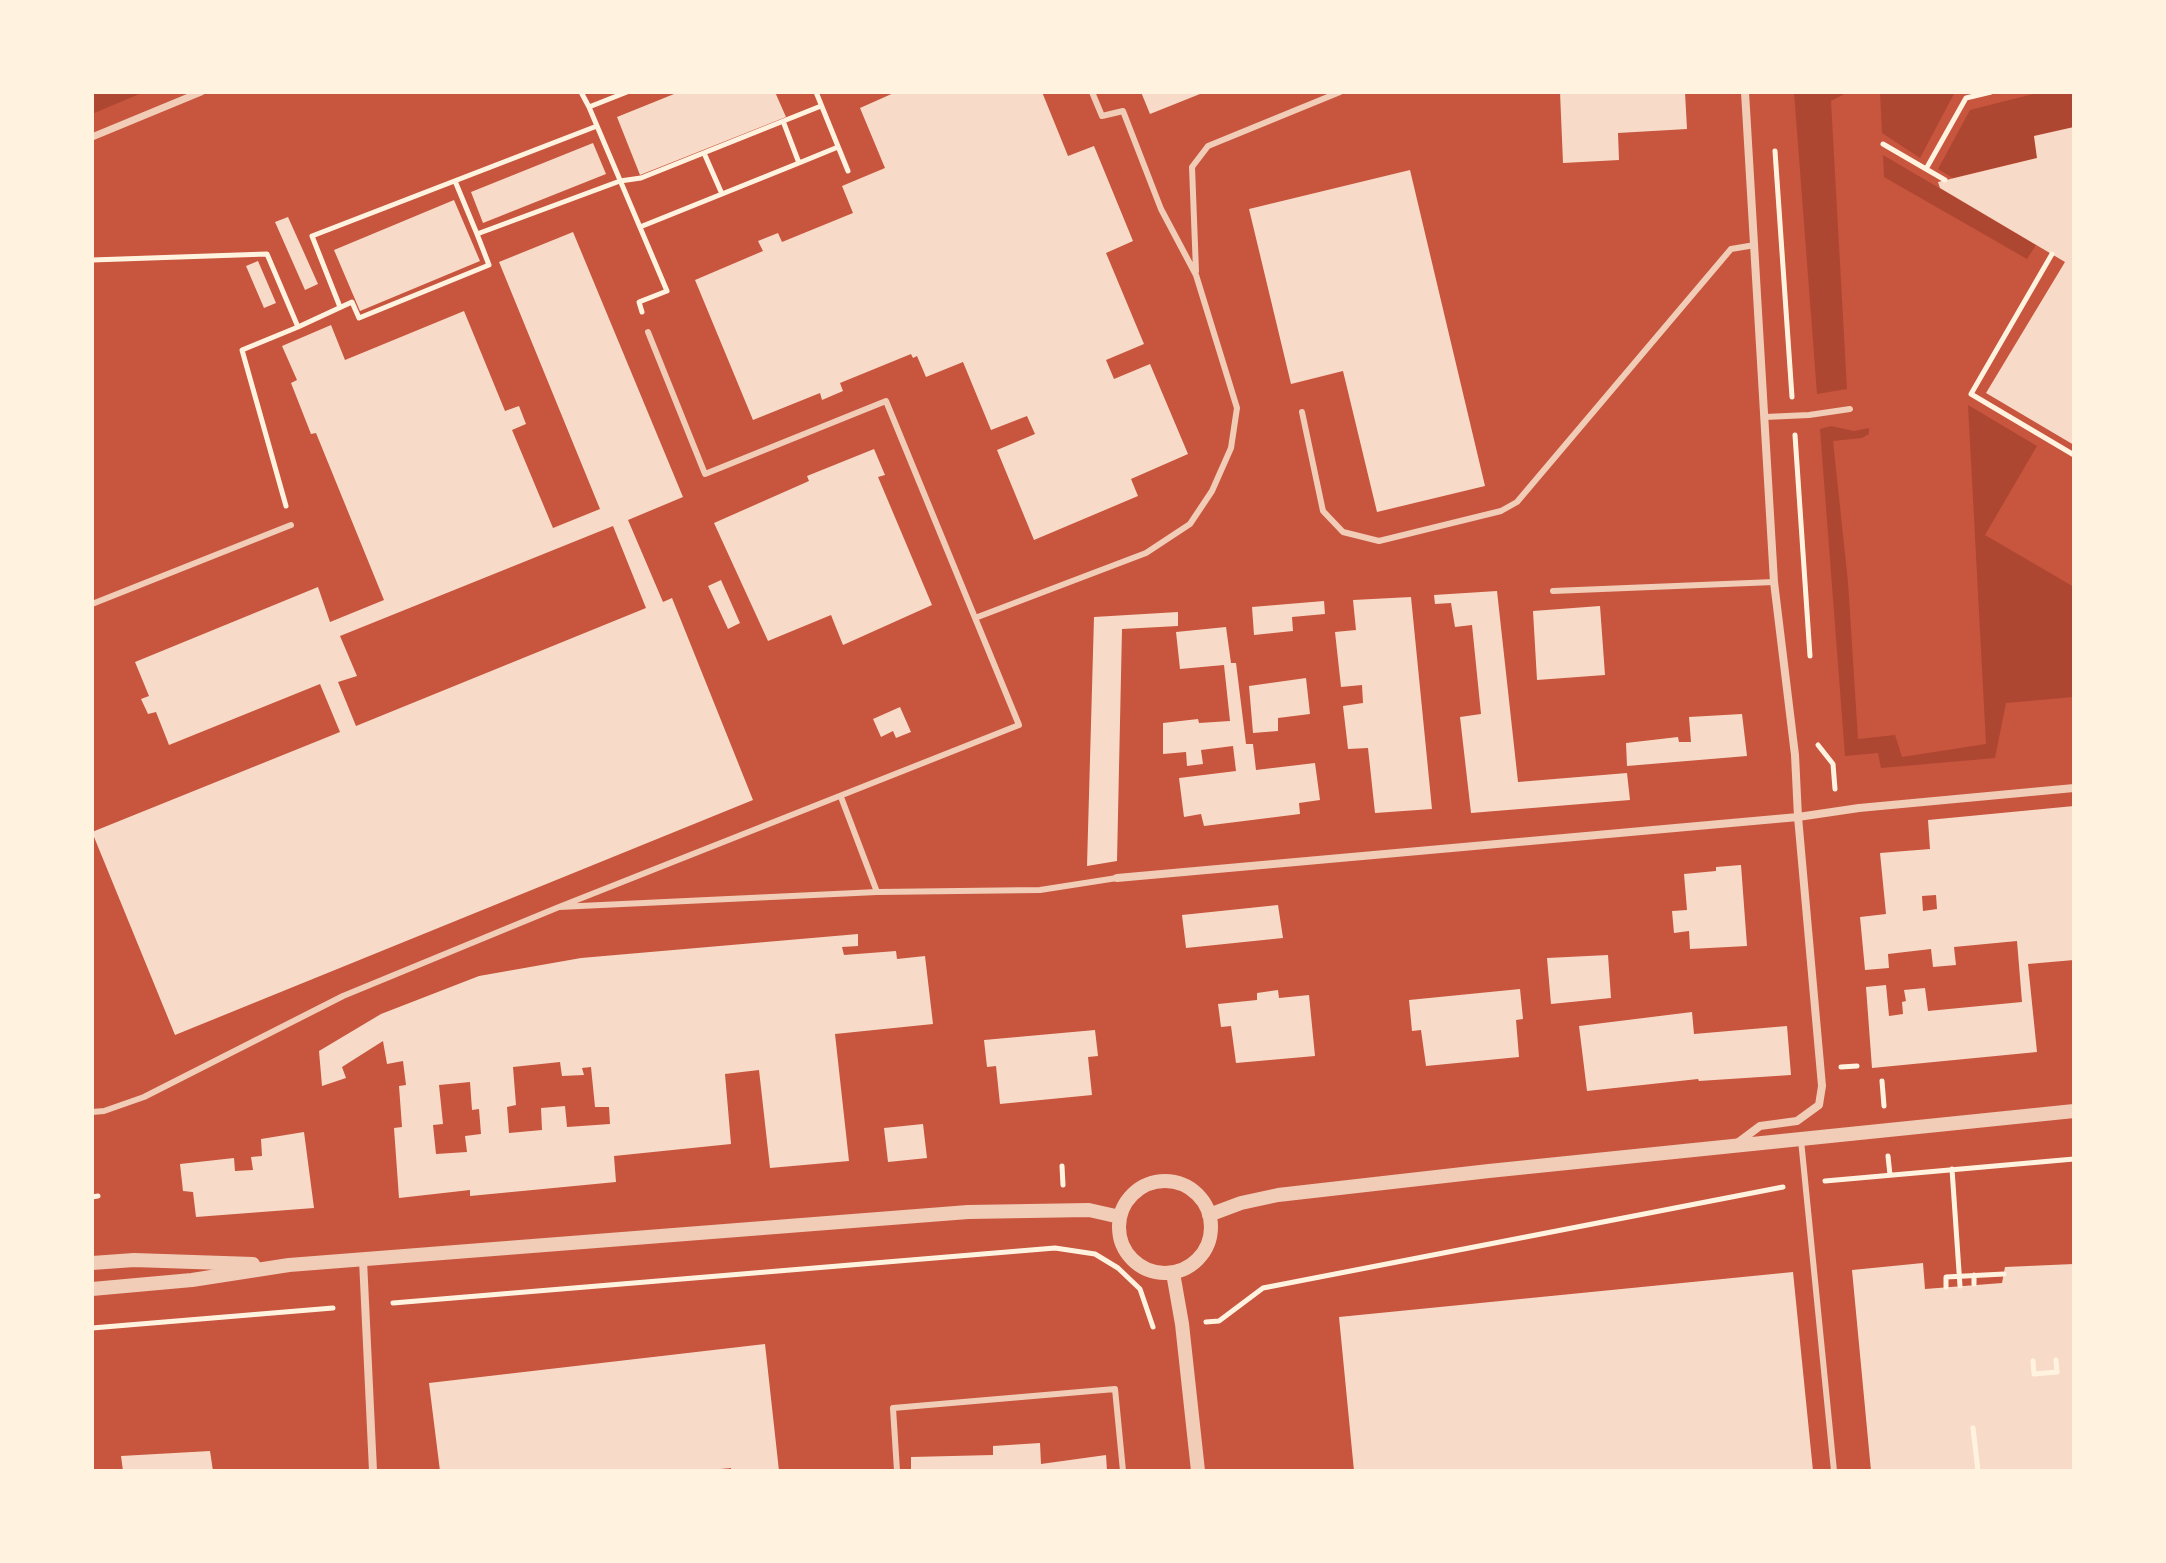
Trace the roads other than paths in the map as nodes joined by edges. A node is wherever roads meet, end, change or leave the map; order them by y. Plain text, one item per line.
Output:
1 (201, 92) edge
2 (1092, 92) edge
3 (1340, 92) edge
4 (1745, 92) edge
5 (92, 137) edge
6 (1755, 245) junction
7 (1196, 275) junction
8 (648, 332) road end
9 (1850, 409) dead end
10 (1302, 412) dead end
11 (1765, 417) junction
12 (291, 525) road end
13 (1774, 582) junction
14 (1553, 591) dead end
15 (92, 604) edge
16 (975, 618) junction
17 (2074, 788) edge
18 (841, 797) junction
19 (1798, 817) junction
20 (1117, 878) joint
21 (877, 892) junction
22 (559, 907) junction
23 (2074, 1111) edge
24 (92, 1112) edge
25 (1801, 1139) junction
26 (1732, 1147) junction
27 (1209, 1215) junction
28 (1120, 1217) junction
29 (363, 1260) junction
30 (92, 1263) edge
31 (289, 1265) junction
32 (1173, 1273) junction
33 (92, 1289) edge
34 (373, 1471) edge
35 (897, 1471) edge
36 (1123, 1471) edge
37 (1198, 1471) edge
38 (1834, 1471) edge

1 - 5 street
2 - 7 lane
3 - 7 lane
4 - 6 street
6 - 10 lane
6 - 11 street
7 - 16 lane
8 - 16 lane
9 - 11 lane
11 - 13 street
12 - 15 lane
13 - 14 lane
13 - 19 street
16 - 18 lane
17 - 19 street
18 - 21 lane
18 - 22 lane
19 - 20 street
19 - 26 street
20 - 21 lane
21 - 22 lane
22 - 24 lane
23 - 25 street
25 - 26 street
25 - 38 lane
26 - 27 street
27 - 28 street
27 - 32 street
28 - 29 street
28 - 32 street
29 - 31 street
29 - 34 street
30 - 31 street
31 - 33 street
32 - 37 street
35 - 36 lane

